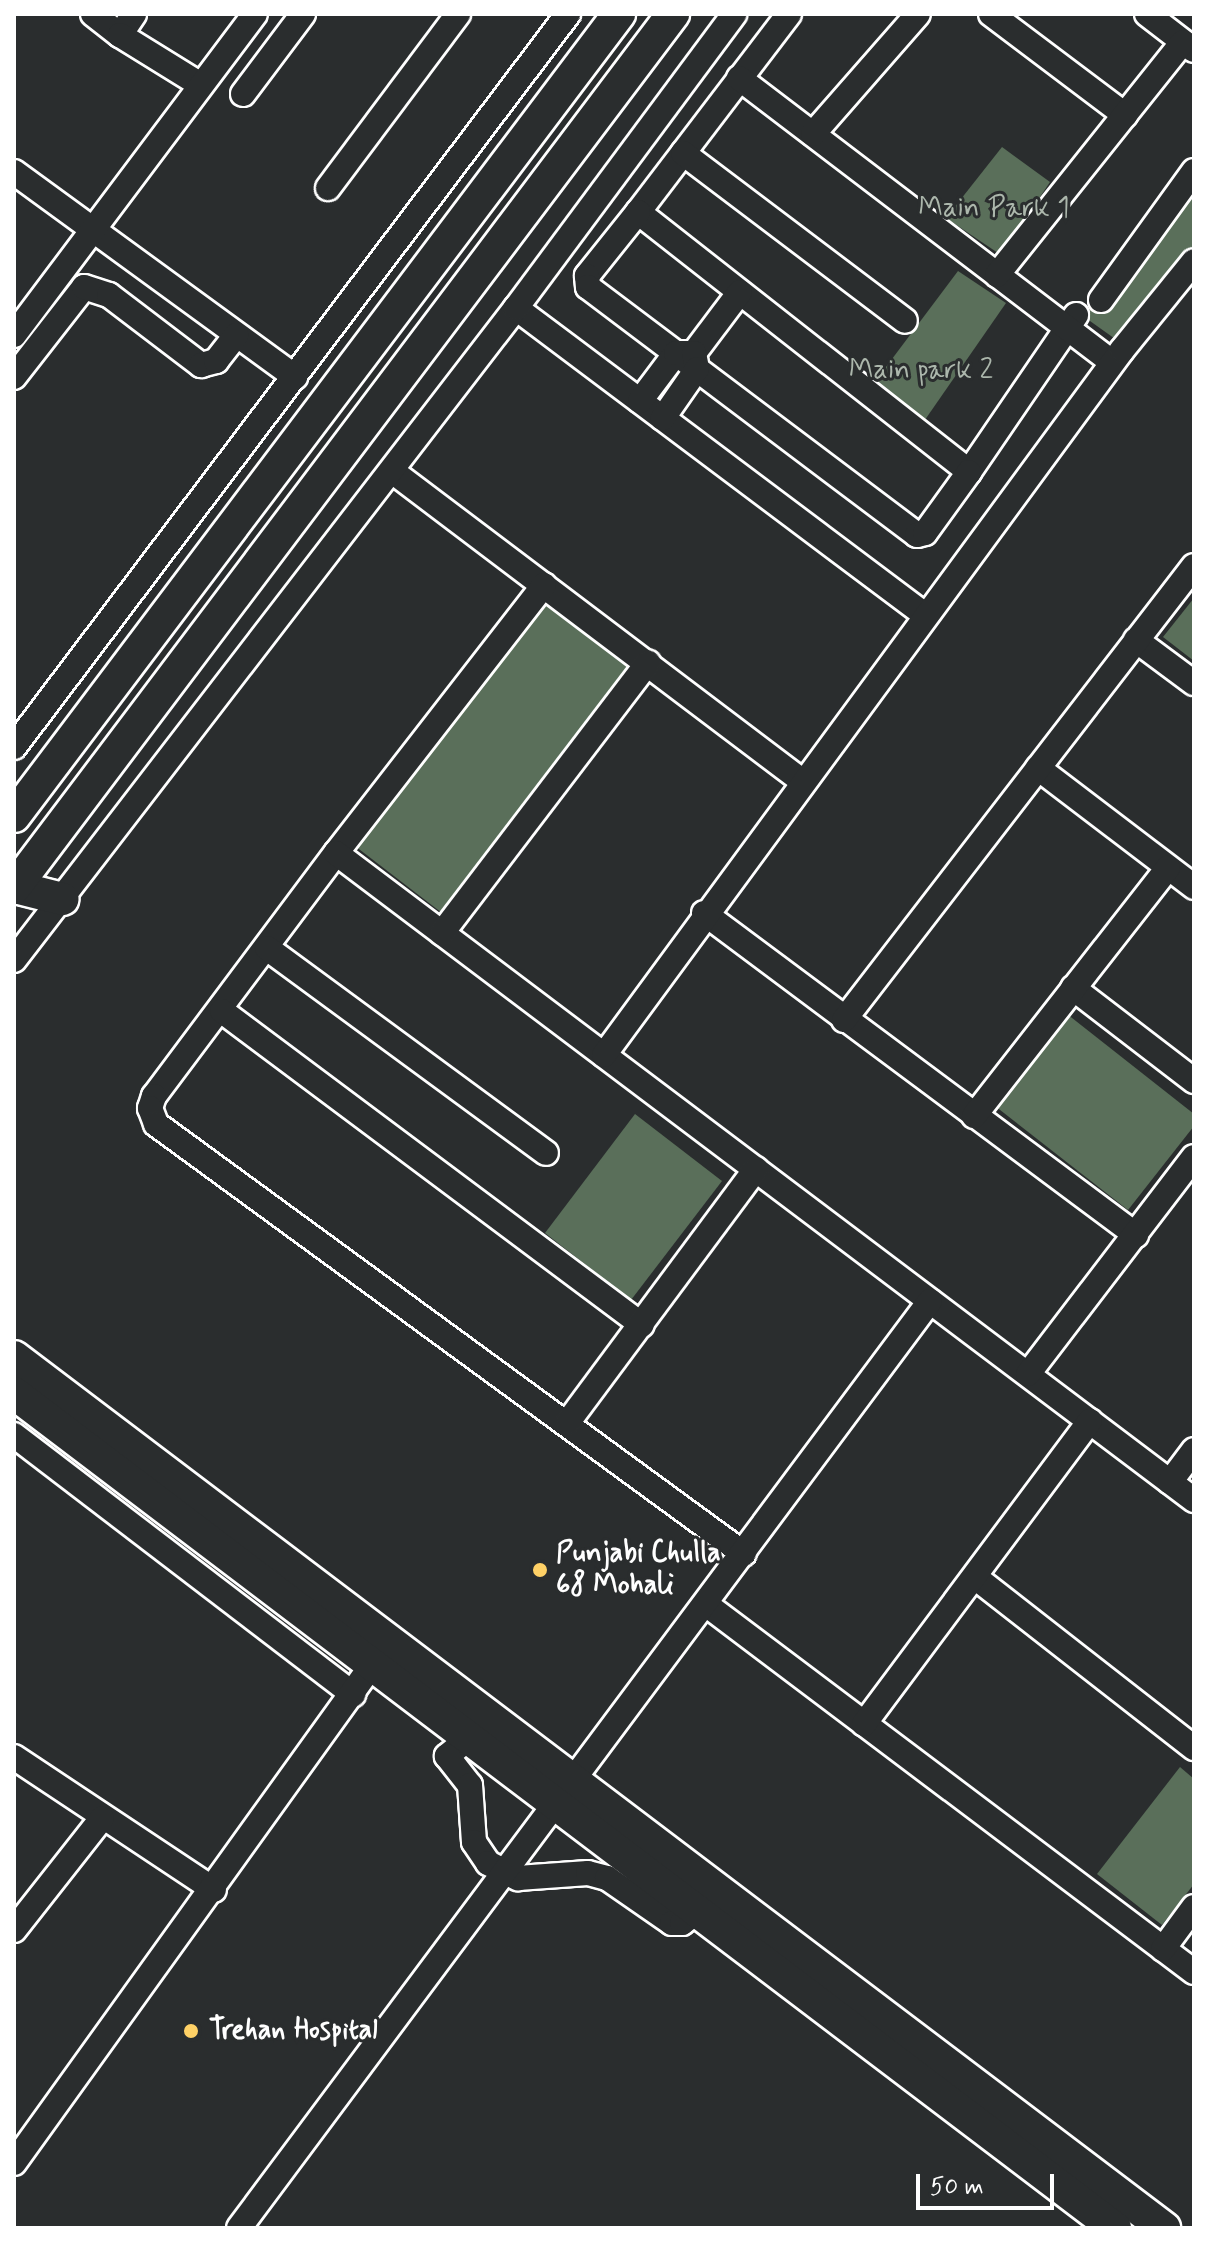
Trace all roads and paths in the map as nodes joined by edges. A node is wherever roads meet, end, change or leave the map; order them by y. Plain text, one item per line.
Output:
1 (93, 14) edge
2 (134, 14) edge
3 (255, 14) edge
4 (303, 14) edge
5 (458, 14) edge
6 (568, 14) edge
7 (619, 14) edge
8 (673, 14) edge
9 (734, 14) edge
10 (789, 14) edge
11 (918, 14) edge
12 (991, 14) edge
13 (1147, 14) edge
14 (120, 35) junction
15 (1189, 46) edge
16 (743, 72) junction
17 (201, 85) junction
18 (243, 94) dead end
19 (1125, 115) junction
20 (818, 129) junction
21 (683, 153) junction
22 (1194, 171) edge
23 (14, 172) edge
24 (328, 188) dead end
25 (638, 212) junction
26 (92, 231) junction
27 (1194, 261) edge
28 (1002, 269) junction
29 (1185, 289) edge
30 (740, 292) junction
31 (1101, 300) dead end
32 (516, 308) junction
33 (905, 321) dead end
34 (1072, 322) junction
35 (14, 335) edge
36 (236, 335) junction
37 (1117, 356) junction
38 (689, 359) junction
39 (14, 377) edge
40 (295, 377) junction
41 (640, 401) junction
42 (663, 418) junction
43 (392, 471) junction
44 (969, 472) junction
45 (1194, 566) edge
46 (544, 585) junction
47 (925, 615) junction
48 (1136, 640) junction
49 (648, 663) junction
50 (1194, 683) edge
51 (14, 747) edge
52 (1038, 768) junction
53 (802, 781) junction
54 (14, 816) edge
55 (336, 853) junction
56 (1168, 868) junction
57 (14, 887) edge
58 (1194, 887) edge
59 (62, 899) junction
60 (704, 913) junction
61 (442, 933) junction
62 (267, 948) junction
63 (14, 960) edge
64 (1073, 988) junction
65 (222, 1011) junction
66 (844, 1020) junction
67 (604, 1055) junction
68 (1194, 1081) edge
69 (974, 1116) junction
70 (546, 1153) dead end
71 (1194, 1157) edge
72 (756, 1169) junction
73 (1136, 1235) junction
74 (930, 1301) junction
75 (642, 1325) junction
76 (14, 1357) edge
77 (1028, 1374) junction
78 (14, 1393) edge
79 (1090, 1421) junction
80 (568, 1422) junction
81 (14, 1435) edge
82 (1194, 1450) edge
83 (1170, 1482) junction
84 (1194, 1500) edge
85 (744, 1554) junction
86 (975, 1577) junction
87 (707, 1605) junction
88 (372, 1665) junction
89 (353, 1694) junction
90 (493, 1716) junction
91 (864, 1724) junction
92 (468, 1739) junction
93 (1194, 1748) edge
94 (14, 1757) edge
95 (575, 1778) junction
96 (554, 1804) junction
97 (102, 1818) junction
98 (502, 1873) junction
99 (214, 1890) junction
100 (723, 1891) junction
101 (1194, 1907) edge
102 (697, 1912) junction
103 (16, 1924) edge
104 (1163, 1949) junction
105 (1194, 1972) edge
106 (14, 2163) edge
107 (239, 2228) edge
108 (1115, 2228) edge
109 (1164, 2228) edge

1 - 14 street
2 - 14 street
3 - 17 street
4 - 18 street
5 - 24 street
6 - 40 street
7 - 54 main road
8 - 57 main road
9 - 32 street
10 - 16 street
11 - 20 street
12 - 19 street
13 - 15 street
14 - 17 street
15 - 19 street
16 - 20 street
16 - 21 street
17 - 26 street
19 - 28 street
20 - 28 street
21 - 25 street
21 - 33 street
22 - 31 street
23 - 26 street
25 - 30 street
25 - 38 street
26 - 35 street
26 - 36 street
27 - 29 street
28 - 34 street
29 - 37 street
30 - 38 street
30 - 44 street
32 - 41 street
32 - 43 street
34 - 37 street
34 - 44 street
36 - 39 street
36 - 40 street
37 - 47 street
38 - 41 street
38 - 42 street
38 - 44 street
40 - 51 street
41 - 42 street
42 - 47 street
43 - 46 street
43 - 59 street
45 - 48 street
46 - 49 street
46 - 55 street
47 - 53 street
48 - 50 street
48 - 52 street
49 - 53 street
49 - 61 street
52 - 56 street
52 - 66 street
53 - 60 street
55 - 61 street
55 - 62 street
56 - 58 street
56 - 64 street
57 - 59 main road
59 - 63 street
60 - 66 street
60 - 67 street
61 - 67 street
62 - 65 street
62 - 70 street
64 - 68 street
64 - 69 street
65 - 75 street
65 - 80 street
66 - 69 street
67 - 72 street
69 - 73 street
71 - 73 street
72 - 74 street
72 - 75 street
73 - 77 street
74 - 77 street
74 - 85 street
75 - 80 street
76 - 90 main road
77 - 79 street
78 - 88 main road
79 - 83 street
79 - 86 street
80 - 85 street
81 - 89 street
82 - 83 street
83 - 84 street
85 - 87 street
86 - 91 street
86 - 93 street
87 - 91 street
87 - 95 street
88 - 89 street
88 - 92 main road
89 - 99 street
90 - 92 street
90 - 95 main road
91 - 104 street
92 - 96 main road
92 - 98 street
94 - 97 street
95 - 96 street
95 - 100 main road
96 - 98 street
96 - 102 main road
97 - 99 street
97 - 103 street
98 - 102 street
98 - 107 street
99 - 106 street
100 - 102 street
100 - 109 main road
101 - 104 street
102 - 108 main road
104 - 105 street

